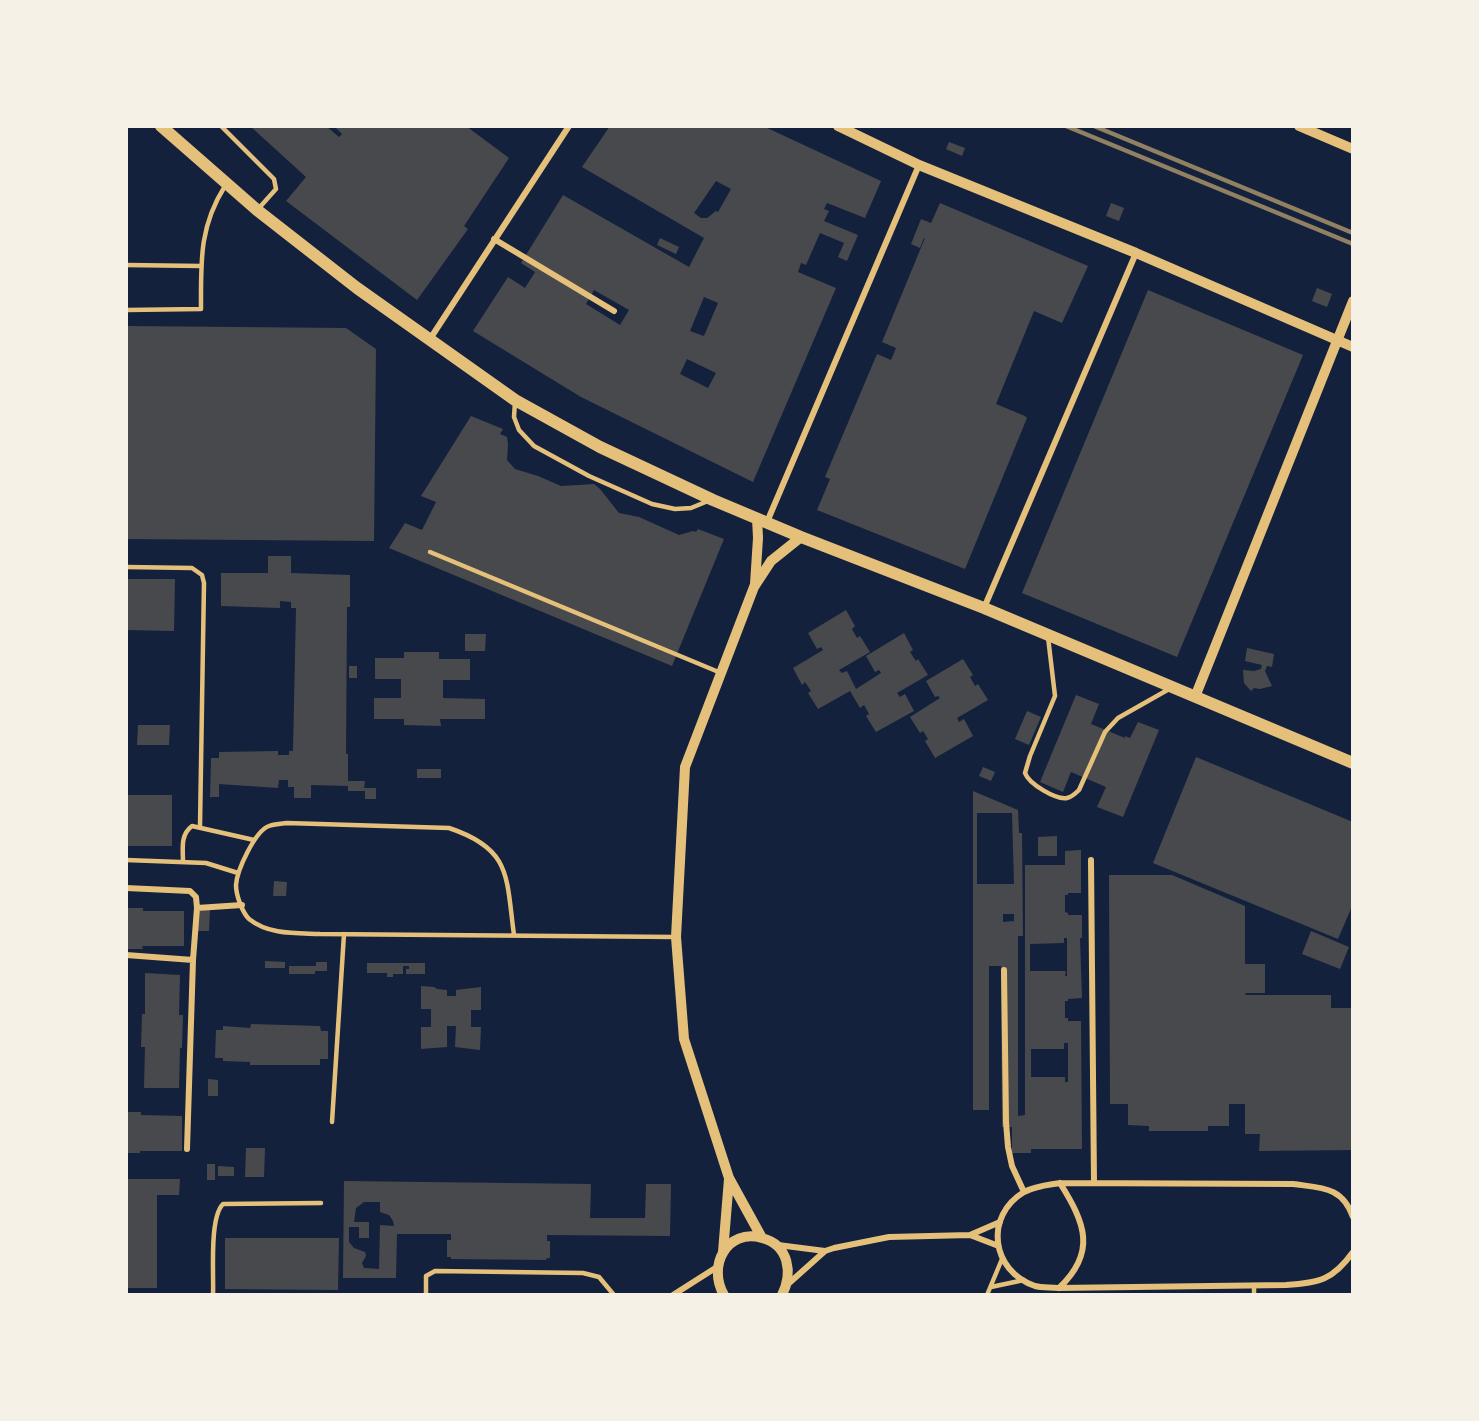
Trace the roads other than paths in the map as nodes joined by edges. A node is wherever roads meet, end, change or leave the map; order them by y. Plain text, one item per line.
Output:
1 (161, 126) edge
2 (221, 126) edge
3 (569, 126) edge
4 (838, 126) edge
5 (1299, 126) edge
6 (1353, 149) edge
7 (919, 165) junction
8 (226, 183) junction
9 (257, 210) junction
10 (494, 239) junction
11 (1136, 253) junction
12 (126, 265) edge
13 (201, 266) junction
14 (1352, 304) edge
15 (126, 310) edge
16 (615, 311) dead end
17 (429, 340) junction
18 (1338, 341) junction
19 (1353, 347) edge
20 (515, 400) junction
21 (713, 500) junction
22 (762, 521) junction
23 (801, 537) junction
24 (430, 552) dead end
25 (126, 567) edge
26 (754, 587) junction
27 (984, 608) junction
28 (1048, 635) junction
29 (721, 673) junction
30 (1174, 687) junction
31 (1196, 697) junction
32 (1353, 763) edge
33 (200, 826) junction
34 (254, 840) junction
35 (126, 860) edge
36 (1091, 860) dead end
37 (183, 862) junction
38 (238, 873) junction
39 (126, 888) edge
40 (242, 905) junction
41 (197, 908) junction
42 (344, 934) junction
43 (514, 935) junction
44 (676, 937) junction
45 (126, 955) edge
46 (193, 960) junction
47 (1004, 970) dead end
48 (332, 1122) dead end
49 (187, 1149) dead end
50 (729, 1178) junction
51 (1060, 1183) junction
52 (1094, 1183) junction
53 (1024, 1192) junction
54 (321, 1203) dead end
55 (1353, 1217) edge
56 (1000, 1222) junction
57 (970, 1235) junction
58 (762, 1238) junction
59 (775, 1245) junction
60 (996, 1245) junction
61 (825, 1251) junction
62 (723, 1252) junction
63 (1353, 1252) edge
64 (1002, 1259) junction
65 (717, 1267) junction
66 (1024, 1280) junction
67 (1254, 1285) junction
68 (991, 1287) junction
69 (1058, 1288) junction
70 (783, 1292) edge
71 (213, 1295) edge
72 (426, 1295) edge
73 (614, 1295) edge
74 (673, 1295) edge
75 (724, 1295) edge
76 (987, 1295) edge
77 (1254, 1295) edge

1 - 8 main road
2 - 9 lane
3 - 10 street
4 - 7 street
5 - 6 street
7 - 11 street
7 - 22 street
8 - 9 main road
8 - 13 lane
9 - 17 main road
10 - 16 street
10 - 17 street
11 - 18 street
11 - 27 street
12 - 13 lane
13 - 15 lane
14 - 18 street
17 - 20 main road
18 - 19 street
18 - 31 street
20 - 21 main road
20 - 21 lane
21 - 22 main road
22 - 23 main road
22 - 26 street
23 - 26 street
23 - 27 main road
24 - 29 lane
25 - 33 lane
26 - 29 street
27 - 28 main road
28 - 30 main road
28 - 30 lane
29 - 44 street
30 - 31 main road
31 - 32 main road
33 - 34 lane
33 - 37 lane
34 - 38 lane
34 - 43 lane
35 - 37 lane
36 - 52 street
37 - 38 lane
38 - 40 lane
39 - 41 street
40 - 41 street
40 - 42 lane
41 - 46 street
42 - 43 lane
42 - 48 lane
43 - 44 lane
44 - 50 street
45 - 46 street
46 - 49 street
47 - 53 street
50 - 58 street
50 - 62 street
51 - 52 street
51 - 53 street
51 - 69 street
52 - 55 street
53 - 56 street
54 - 71 lane
56 - 57 street
56 - 60 street
57 - 60 street
57 - 61 street
58 - 59 street
58 - 62 street
59 - 61 street
59 - 70 street
60 - 64 street
61 - 70 street
62 - 65 street
63 - 67 street
64 - 66 street
64 - 68 lane
65 - 74 street
65 - 75 street
66 - 68 lane
66 - 69 street
67 - 69 street
67 - 77 lane
68 - 76 lane
72 - 73 lane

